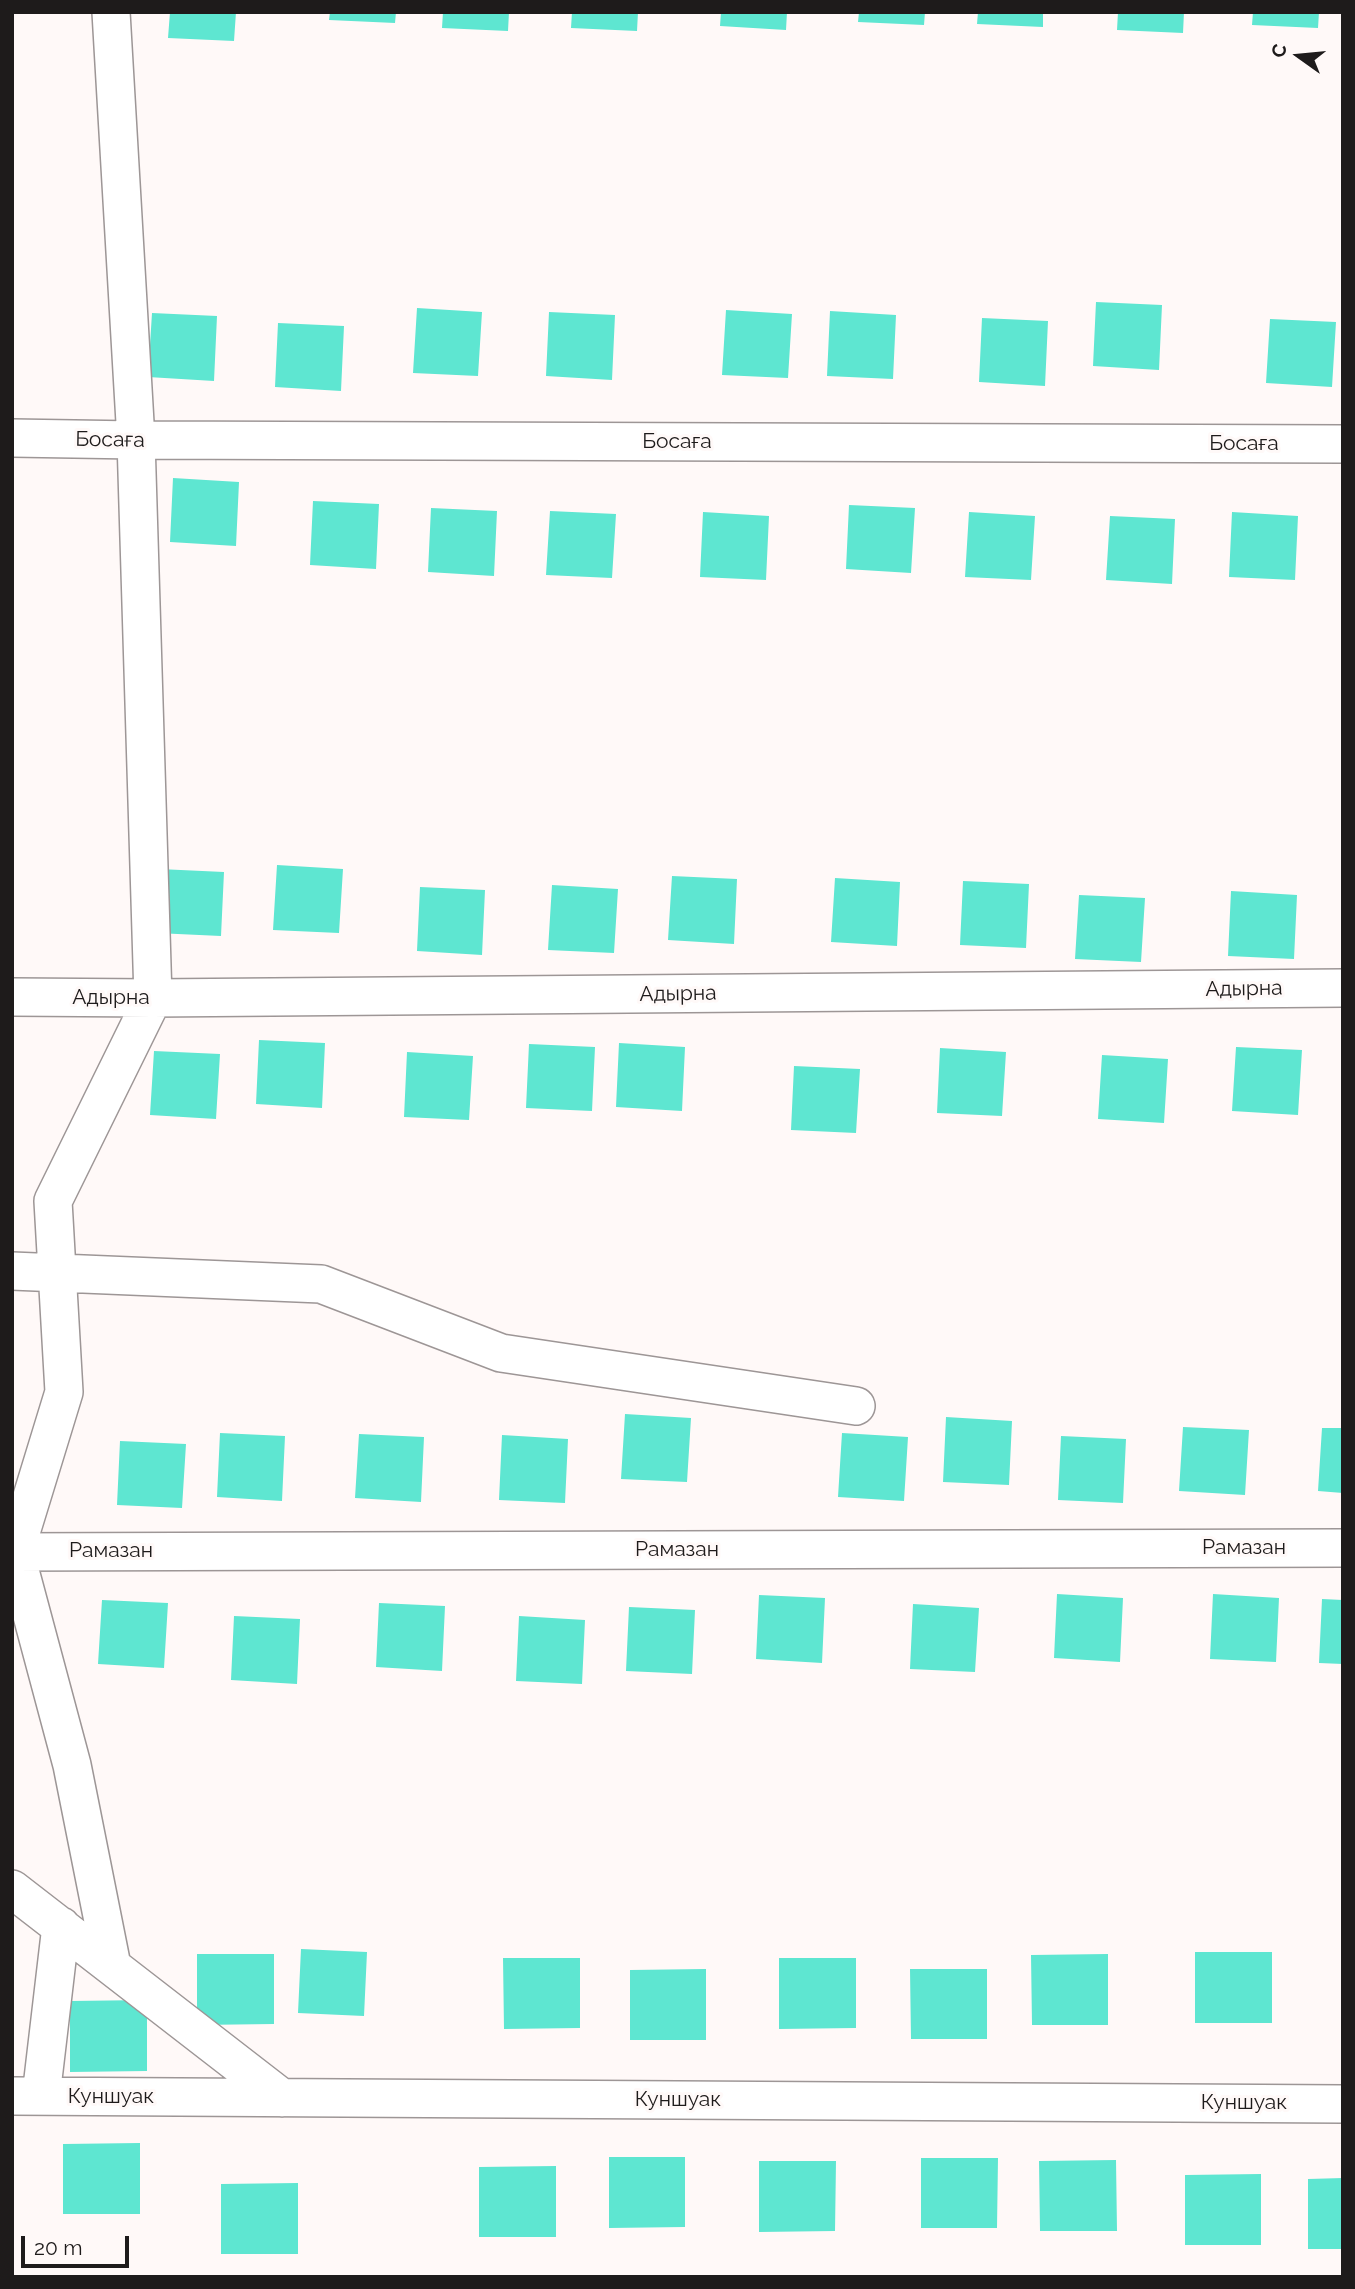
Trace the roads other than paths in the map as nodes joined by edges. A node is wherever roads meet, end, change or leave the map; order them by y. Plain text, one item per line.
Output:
1 (111, 12) edge
2 (12, 438) edge
3 (136, 440) junction
4 (1343, 444) edge
5 (1343, 988) edge
6 (12, 997) edge
7 (153, 998) junction
8 (12, 1270) edge
9 (56, 1271) junction
10 (856, 1406) dead end
11 (1343, 1548) edge
12 (13, 1549) edge
13 (12, 1889) edge
14 (61, 1926) junction
15 (112, 1966) junction
16 (27, 2096) edge
17 (282, 2098) junction
18 (1343, 2104) edge

1 - 3 street
2 - 3 street, Босаға
3 - 4 street, Босаға
3 - 7 street
5 - 7 street, Адырна
6 - 7 street, Адырна
7 - 9 street
8 - 9 street
9 - 10 street
9 - 12 street
11 - 12 street, Рамазан
12 - 15 street
13 - 14 street
14 - 15 street
14 - 16 street
15 - 17 street
16 - 17 street, Куншуак
17 - 18 street, Куншуак

